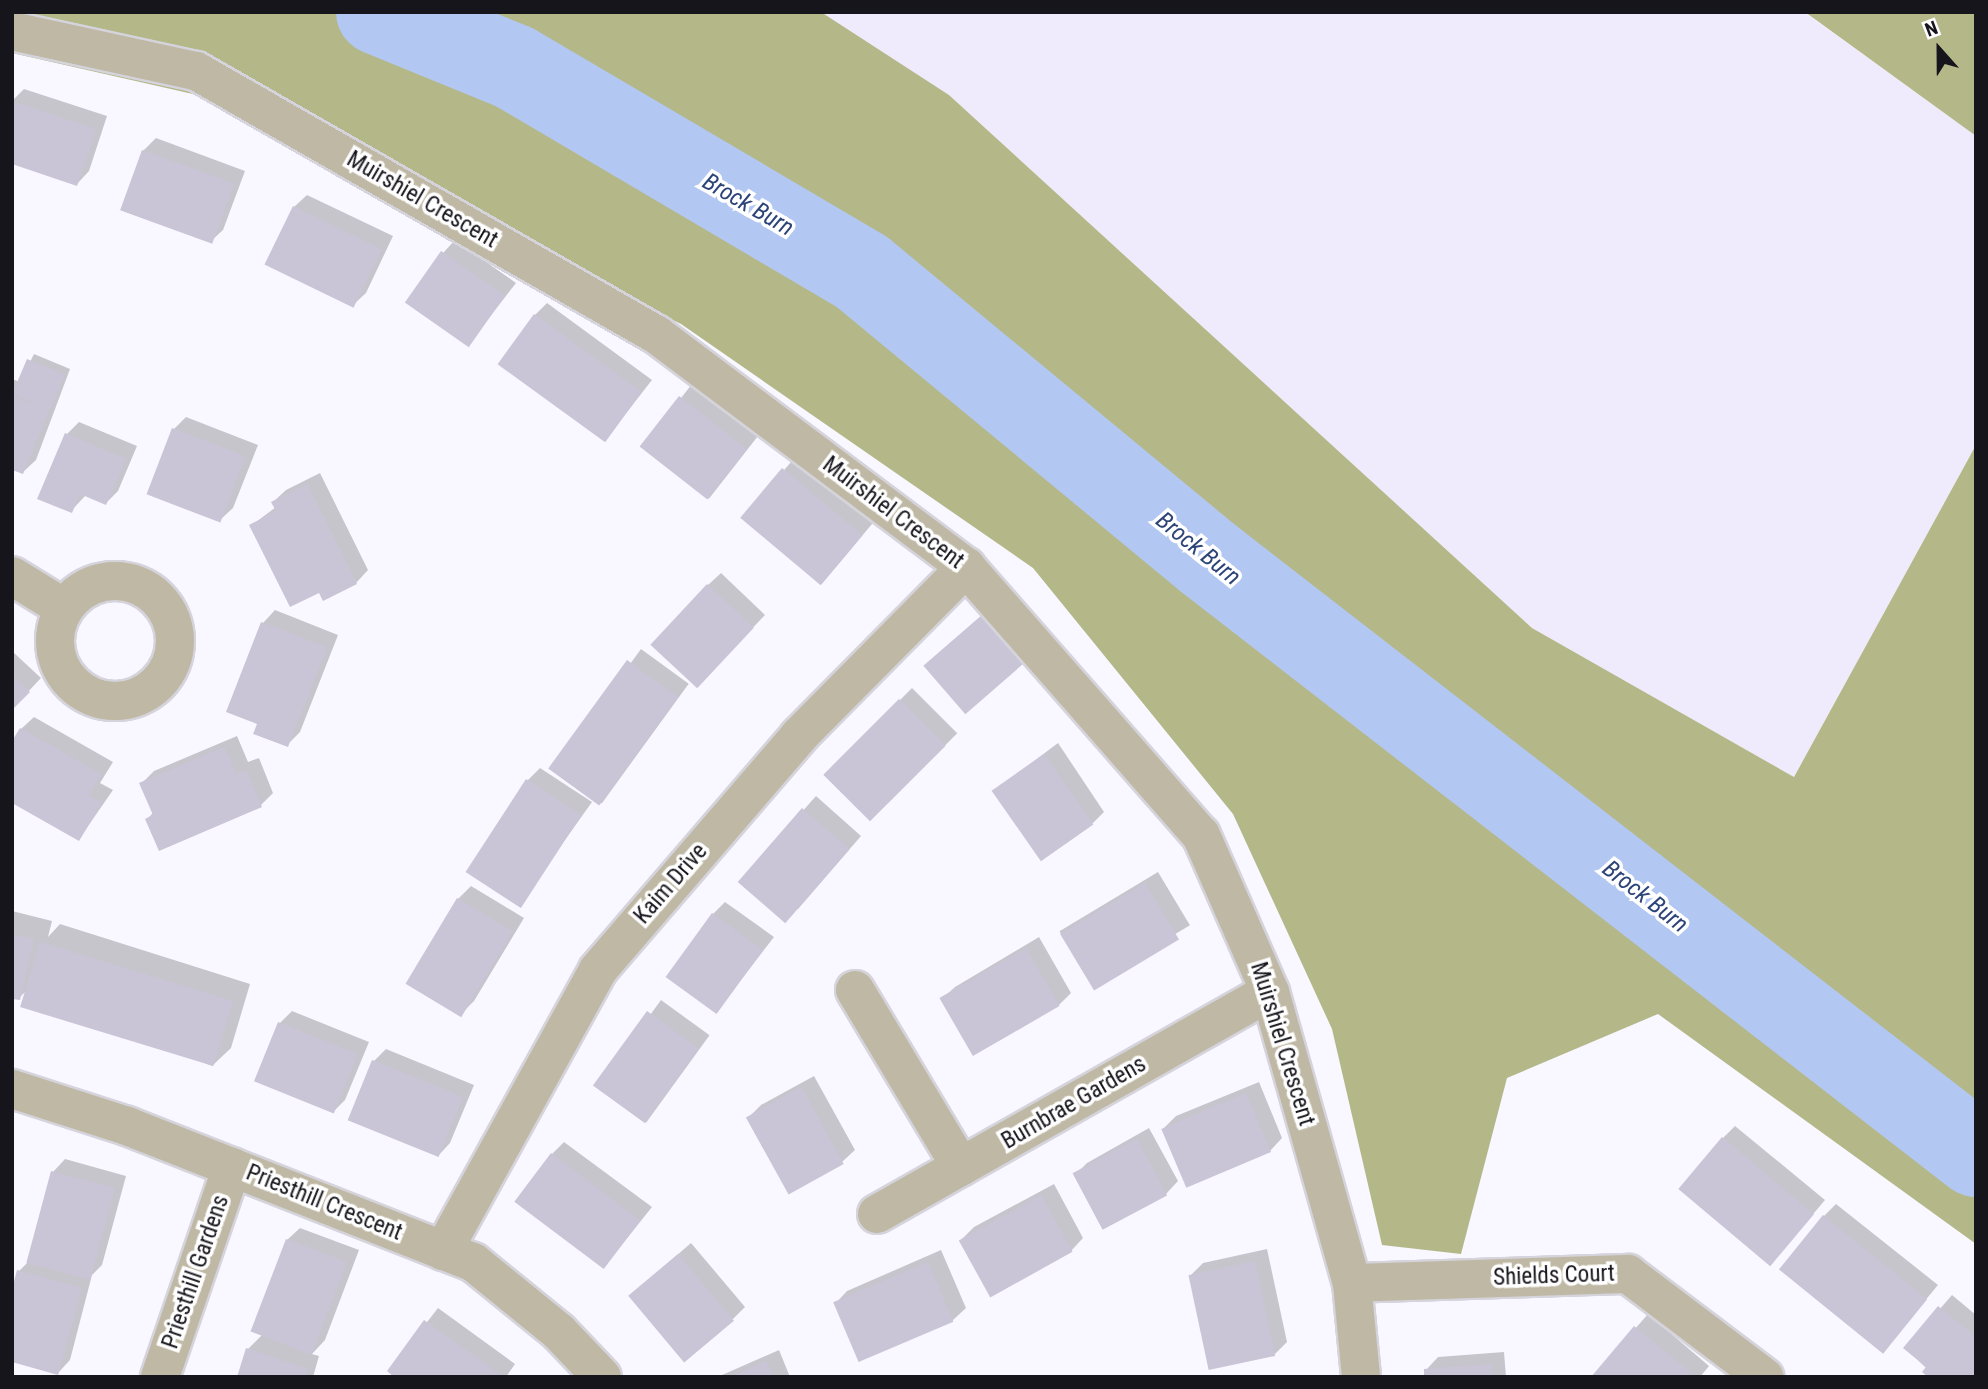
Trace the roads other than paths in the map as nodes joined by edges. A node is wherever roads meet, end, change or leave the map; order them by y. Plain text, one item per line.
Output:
1 (12, 31) edge
2 (966, 567) junction
3 (12, 576) edge
4 (64, 608) dead end
5 (855, 989) dead end
6 (1270, 992) junction
7 (12, 1089) edge
8 (232, 1167) junction
9 (961, 1167) junction
10 (877, 1214) dead end
11 (443, 1251) junction
12 (1352, 1283) junction
13 (160, 1377) edge
14 (602, 1377) edge
15 (1361, 1377) edge
16 (1764, 1377) edge

1 - 2 street, Muirshiel Crescent
2 - 6 street, Muirshiel Crescent
2 - 11 street, Kaim Drive
3 - 4 street
5 - 9 street
6 - 9 street, Burnbrae Gardens
6 - 12 street, Muirshiel Crescent
7 - 8 street, Priesthill Crescent
8 - 11 street, Priesthill Crescent
8 - 13 street, Priesthill Gardens
9 - 10 street, Burnbrae Gardens
11 - 14 street, Priesthill Crescent
12 - 15 street, Muirshiel Crescent
12 - 16 street, Shields Court

